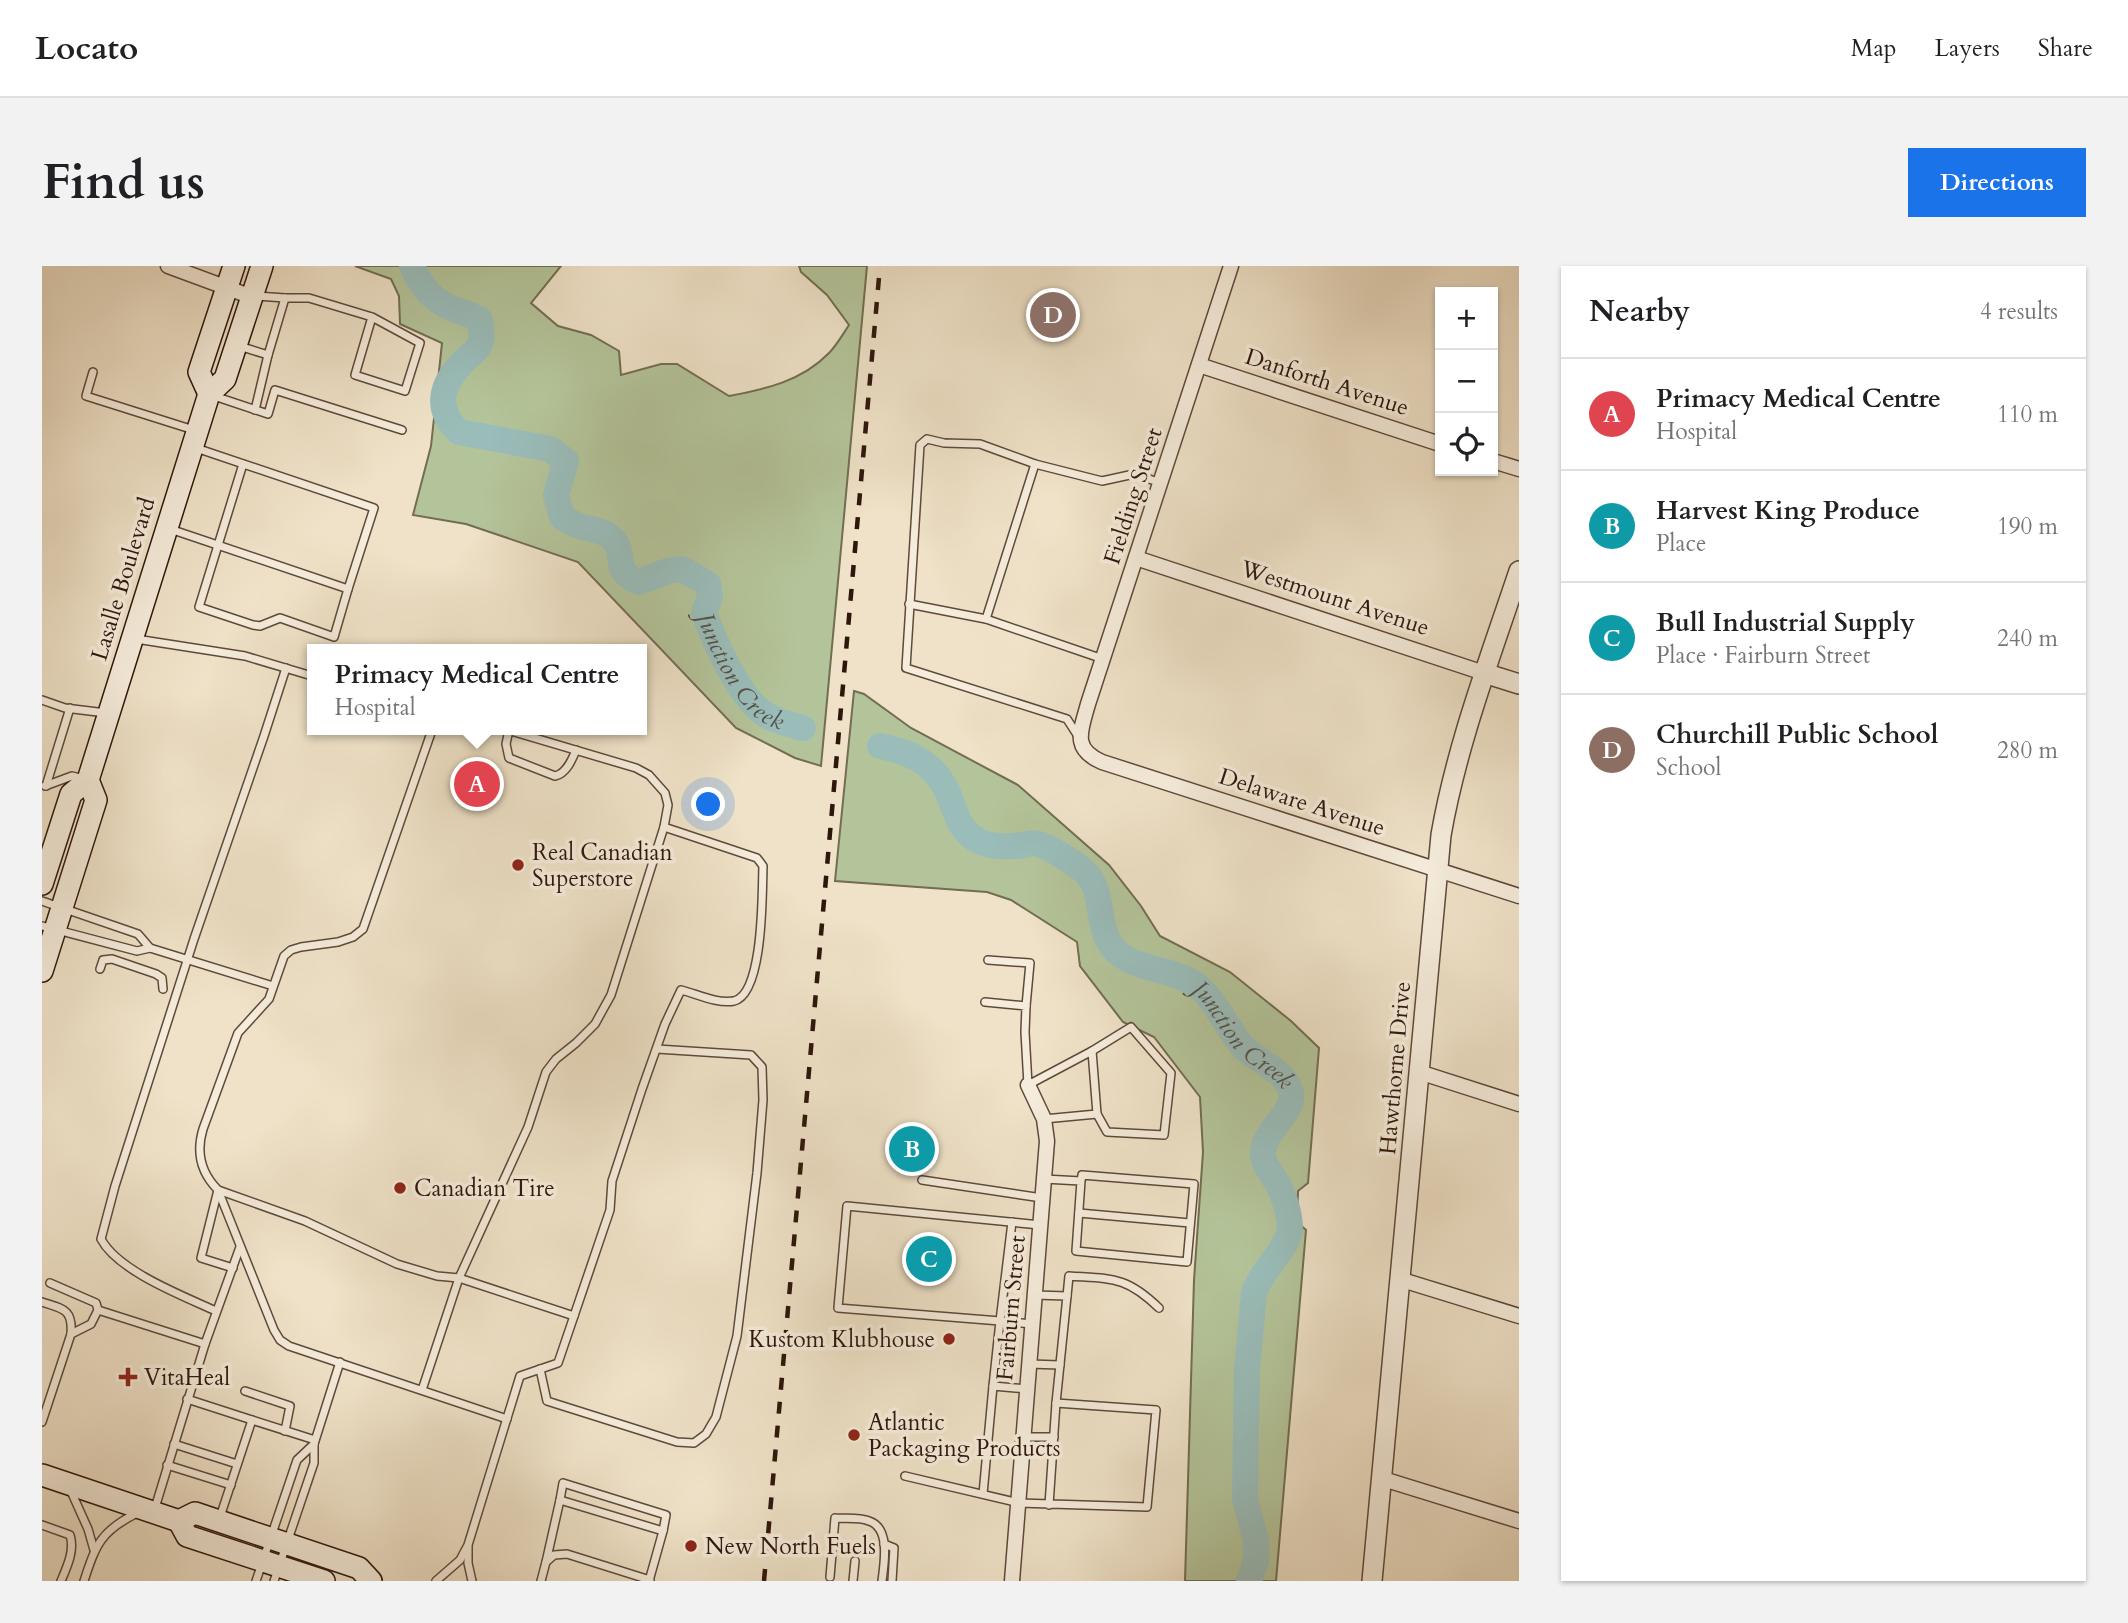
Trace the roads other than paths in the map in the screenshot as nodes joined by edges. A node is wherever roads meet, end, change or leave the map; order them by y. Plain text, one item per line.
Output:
1 (167, 266) edge
2 (234, 266) edge
3 (262, 266) edge
4 (1231, 266) edge
5 (226, 288) junction
6 (252, 297) junction
7 (285, 298) junction
8 (372, 317) junction
9 (237, 345) junction
10 (268, 355) junction
11 (1199, 365) junction
12 (93, 372) dead end
13 (209, 394) junction
14 (255, 410) junction
15 (402, 430) dead end
16 (195, 439) junction
17 (1435, 441) edge
18 (1498, 463) edge
19 (243, 464) junction
20 (1035, 464) junction
21 (1519, 469) edge
22 (1161, 483) junction
23 (167, 528) junction
24 (218, 545) junction
25 (1136, 558) junction
26 (1519, 570) edge
27 (348, 589) junction
28 (909, 604) junction
29 (986, 619) junction
30 (132, 639) junction
31 (1103, 659) junction
32 (286, 668) junction
33 (1484, 673) junction
34 (307, 674) edge
35 (1519, 684) edge
36 (42, 700) edge
37 (70, 708) junction
38 (109, 713) junction
39 (430, 735) edge
40 (508, 735) edge
41 (526, 735) edge
42 (1080, 740) junction
43 (576, 750) junction
44 (88, 780) junction
45 (44, 786) edge
46 (664, 827) junction
47 (1438, 870) junction
48 (42, 884) edge
49 (1519, 896) edge
50 (52, 904) edge
51 (49, 928) edge
52 (150, 948) junction
53 (187, 960) junction
54 (988, 960) dead end
55 (100, 969) dead end
56 (42, 971) edge
57 (273, 986) junction
58 (163, 989) dead end
59 (985, 1002) dead end
60 (1026, 1006) junction
61 (657, 1049) junction
62 (1092, 1051) junction
63 (1419, 1072) junction
64 (1028, 1085) junction
65 (1519, 1104) edge
66 (1097, 1114) junction
67 (1044, 1119) junction
68 (922, 1180) dead end
69 (1044, 1180) junction
70 (1081, 1181) junction
71 (218, 1190) junction
72 (1043, 1198) junction
73 (1079, 1213) junction
74 (1012, 1222) junction
75 (1190, 1223) junction
76 (1041, 1225) junction
77 (240, 1246) junction
78 (233, 1268) junction
79 (458, 1278) junction
80 (1399, 1279) junction
81 (50, 1283) dead end
82 (1035, 1295) junction
83 (1067, 1296) junction
84 (42, 1301) edge
85 (1159, 1308) dead end
86 (98, 1310) junction
87 (216, 1311) junction
88 (574, 1316) junction
89 (1519, 1316) edge
90 (1000, 1321) junction
91 (1033, 1324) junction
92 (71, 1334) junction
93 (205, 1344) junction
94 (341, 1362) junction
95 (1030, 1364) junction
96 (1060, 1366) junction
97 (540, 1369) junction
98 (195, 1375) junction
99 (214, 1381) dead end
100 (993, 1386) junction
101 (1027, 1389) junction
102 (422, 1390) junction
103 (245, 1391) dead end
104 (187, 1399) junction
105 (1056, 1403) junction
106 (43, 1412) edge
107 (507, 1419) junction
108 (252, 1420) junction
109 (42, 1422) edge
110 (285, 1431) junction
111 (1024, 1437) junction
112 (1054, 1437) junction
113 (314, 1442) junction
114 (174, 1444) junction
115 (237, 1464) junction
116 (167, 1465) junction
117 (42, 1475) edge
118 (905, 1476) dead end
119 (1380, 1478) junction
120 (69, 1485) junction
121 (231, 1485) junction
122 (983, 1494) junction
123 (559, 1500) junction
124 (1019, 1503) junction
125 (1049, 1505) junction
126 (148, 1511) junction
127 (179, 1521) junction
128 (218, 1521) junction
129 (1519, 1521) edge
130 (42, 1525) edge
131 (663, 1531) junction
132 (278, 1541) junction
133 (884, 1544) junction
134 (468, 1545) junction
135 (94, 1550) junction
136 (855, 1561) dead end
137 (546, 1562) junction
138 (268, 1572) edge
139 (830, 1577) dead end
140 (543, 1580) edge
141 (61, 1581) edge
142 (84, 1581) edge
143 (324, 1581) edge
144 (371, 1581) edge
145 (436, 1581) edge
146 (472, 1581) edge
147 (650, 1581) edge
148 (853, 1581) edge
149 (882, 1581) edge
150 (892, 1581) edge
151 (1012, 1581) edge
152 (1372, 1581) edge

1 - 5 street
2 - 5 main road, Lasalle Boulevard
3 - 6 main road, Lasalle Boulevard
4 - 11 street, Fielding Street
5 - 6 street
5 - 13 main road, Lasalle Boulevard
6 - 7 lane
6 - 9 main road, Lasalle Boulevard
7 - 8 lane
7 - 10 lane
8 - 8 lane
9 - 10 lane
9 - 13 main road, Lasalle Boulevard
10 - 14 lane
11 - 17 street, Danforth Avenue
11 - 22 street, Fielding Street
12 - 16 lane
13 - 14 lane
13 - 16 main road, Lasalle Boulevard
14 - 15 lane
16 - 19 lane
16 - 23 main road, Lasalle Boulevard
18 - 21 street
19 - 24 lane
19 - 27 lane
20 - 22 lane
20 - 28 lane
20 - 29 lane
22 - 25 street, Fielding Street
23 - 24 lane
23 - 30 main road, Lasalle Boulevard
24 - 27 lane
24 - 27 lane
25 - 31 street, Fielding Street
25 - 33 street, Westmount Avenue
26 - 33 street, Hawthorne Drive
28 - 29 lane
28 - 42 lane
29 - 31 lane
30 - 32 lane
30 - 38 main road, Lasalle Boulevard
31 - 42 street, Fielding Street
32 - 34 lane
32 - 53 lane
33 - 35 street, Westmount Avenue
33 - 47 street, Hawthorne Drive
36 - 37 lane
37 - 38 lane
37 - 45 lane
38 - 44 main road, Lasalle Boulevard
39 - 57 lane
40 - 43 lane
41 - 43 lane
42 - 47 street, Delaware Avenue
43 - 46 lane
44 - 45 lane
44 - 48 main road, Lasalle Boulevard
44 - 50 main road, Lasalle Boulevard
46 - 61 lane
46 - 79 lane
47 - 49 street, Delaware Avenue
47 - 63 street, Hawthorne Drive
50 - 51 main road, Lasalle Boulevard
50 - 52 lane
51 - 52 lane
51 - 56 main road, Lasalle Boulevard
52 - 53 lane
53 - 57 lane
53 - 87 lane
54 - 60 lane
55 - 58 lane
57 - 71 lane
59 - 60 lane
60 - 64 lane
61 - 88 lane
61 - 97 lane
62 - 64 lane
62 - 66 lane
62 - 66 lane
63 - 65 street
63 - 80 street, Hawthorne Drive
64 - 67 street, Fairburn Street
66 - 67 lane
67 - 69 street, Fairburn Street
68 - 72 lane
69 - 70 lane
69 - 72 street, Fairburn Street
70 - 73 lane
70 - 75 lane
71 - 77 lane
71 - 78 lane
71 - 79 lane
72 - 76 street, Fairburn Street
73 - 75 lane
73 - 75 lane
74 - 76 lane
74 - 90 lane
74 - 90 lane
76 - 82 street, Fairburn Street
77 - 78 lane
77 - 94 lane
78 - 87 lane
79 - 88 lane
79 - 102 lane
80 - 89 street
80 - 119 street, Hawthorne Drive
81 - 86 lane
82 - 83 lane
82 - 91 street, Fairburn Street
83 - 85 lane
83 - 96 lane
84 - 92 lane
86 - 92 lane
86 - 93 lane
87 - 93 lane
88 - 97 lane
90 - 91 lane
90 - 100 lane
91 - 95 street, Fairburn Street
92 - 106 lane
93 - 98 lane
94 - 102 lane
94 - 113 lane
95 - 96 lane
95 - 101 street, Fairburn Street
96 - 105 lane
97 - 107 lane
98 - 99 lane
98 - 104 lane
100 - 101 lane
100 - 122 lane
101 - 111 street, Fairburn Street
102 - 107 lane
103 - 110 lane
104 - 108 lane
104 - 114 lane
105 - 112 lane
105 - 125 lane
106 - 109 lane
107 - 134 lane
108 - 110 lane
108 - 115 lane
110 - 113 lane
111 - 112 lane
111 - 124 street, Fairburn Street
112 - 125 lane
113 - 132 lane
113 - 132 lane
114 - 115 lane
114 - 116 lane
115 - 121 lane
116 - 121 lane
116 - 126 lane
117 - 120 main road
118 - 122 lane
119 - 129 street
119 - 152 street, Hawthorne Drive
120 - 126 main road
120 - 135 lane
121 - 128 lane
122 - 124 lane
123 - 131 lane
123 - 131 lane
123 - 137 lane
124 - 125 lane
124 - 151 street, Fairburn Street
126 - 127 main road
126 - 135 lane
127 - 128 main road
127 - 138 main road
128 - 132 main road
130 - 141 lane
131 - 147 lane
132 - 138 lane
132 - 138 lane
132 - 144 main road
133 - 139 lane
133 - 149 lane
133 - 150 lane
134 - 145 lane
134 - 146 lane
135 - 142 lane
136 - 148 lane
137 - 140 lane
137 - 147 lane
138 - 143 main road

